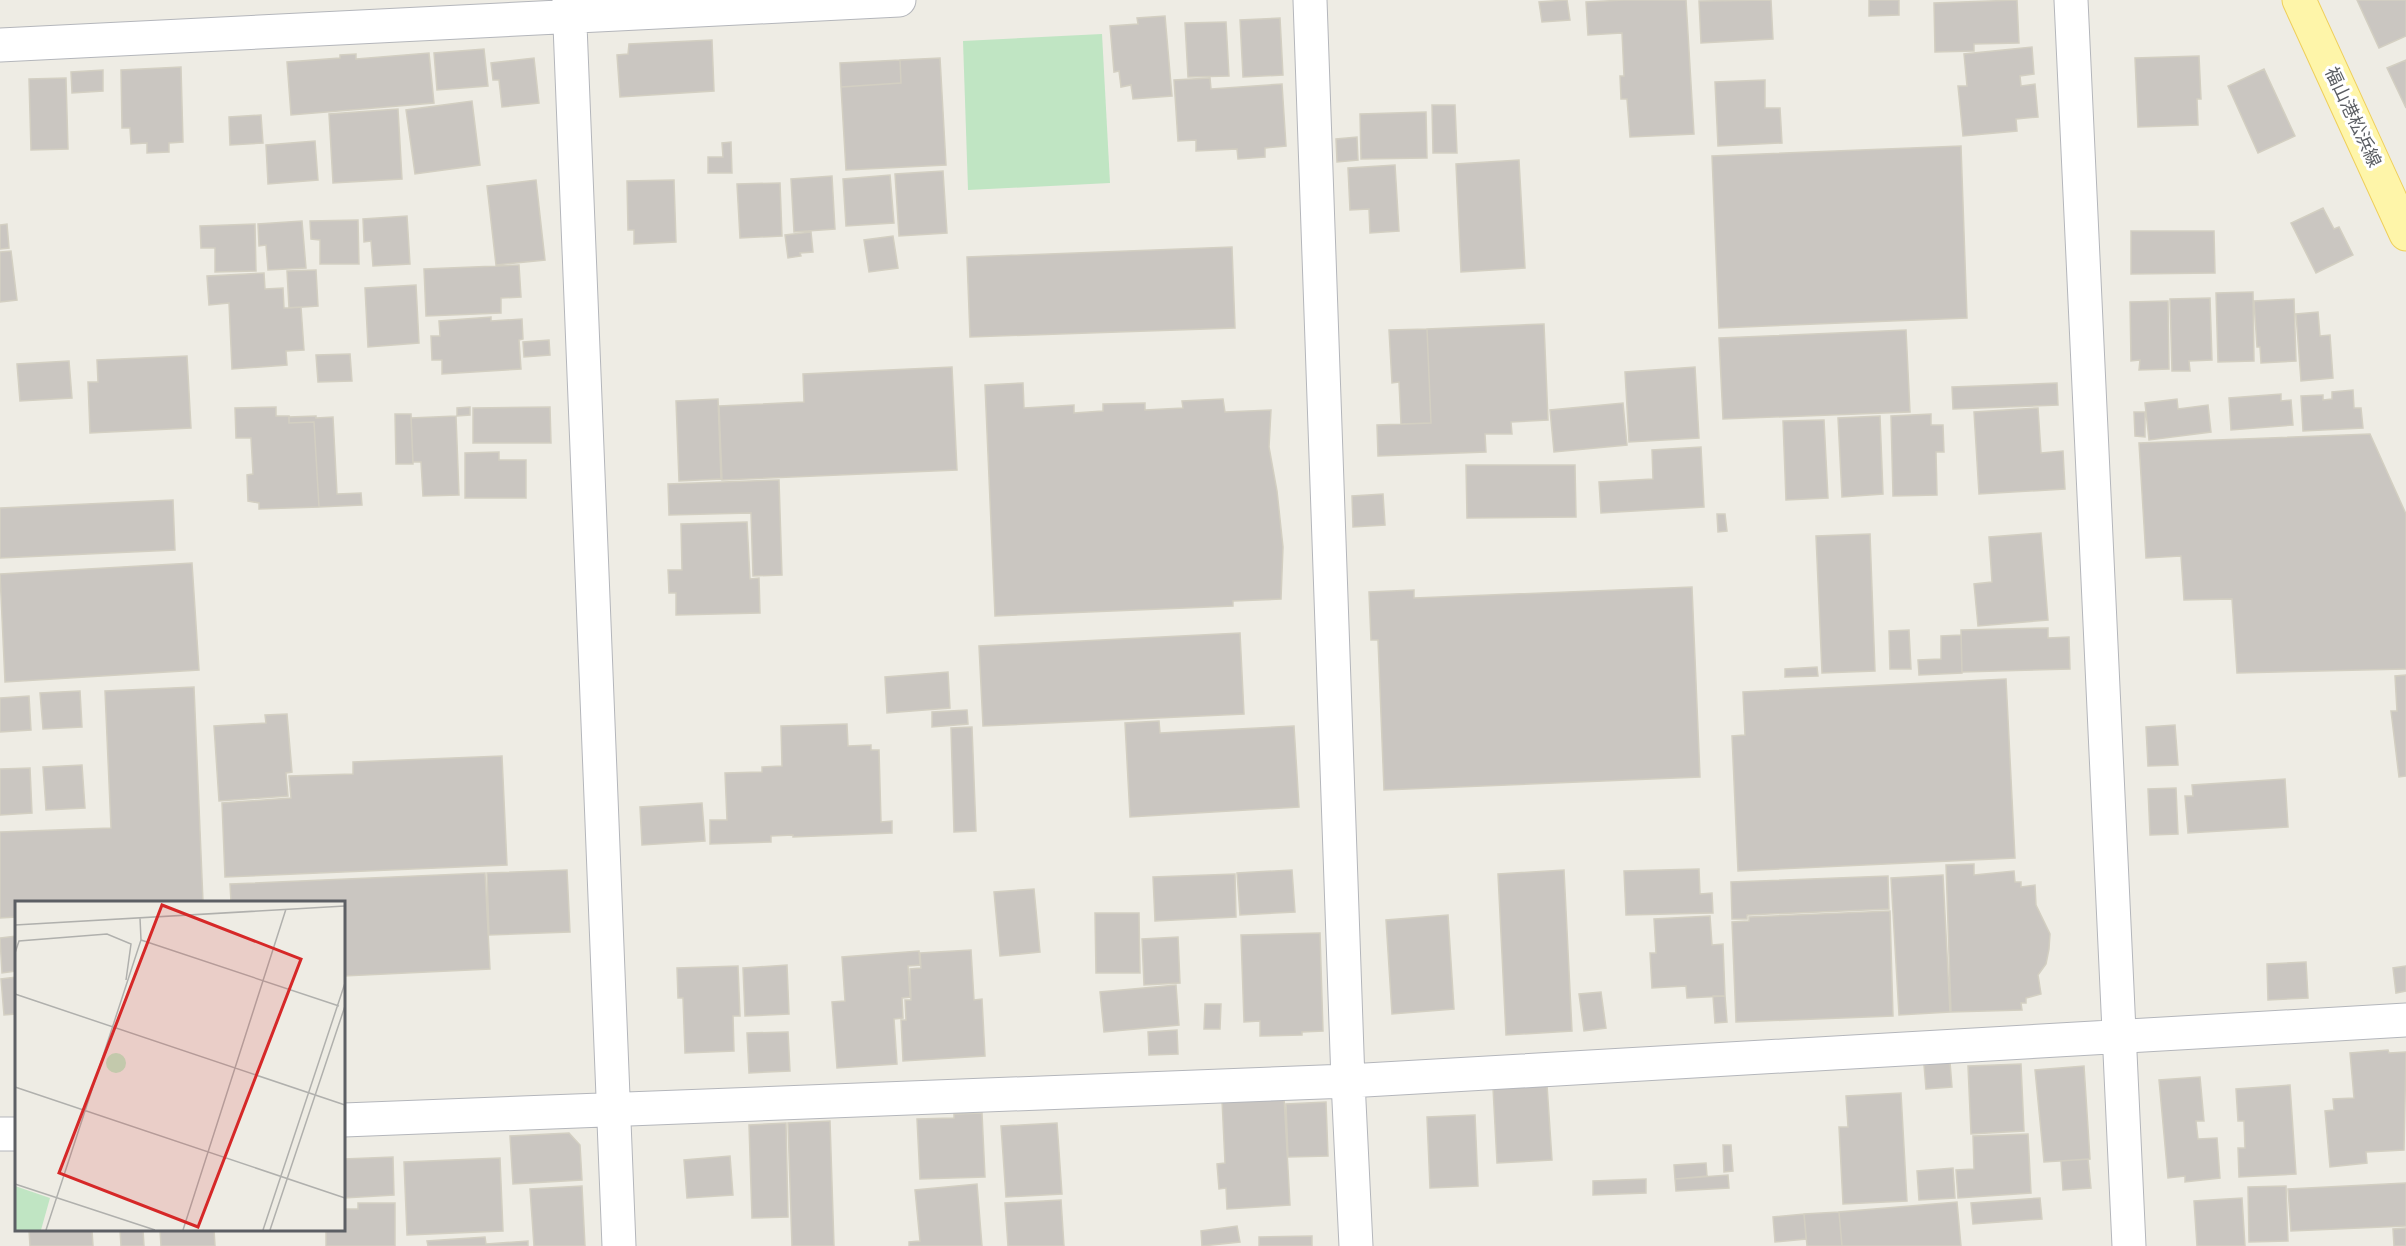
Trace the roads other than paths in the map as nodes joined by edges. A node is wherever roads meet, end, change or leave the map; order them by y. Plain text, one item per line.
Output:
1 (900, 0) edge
2 (1310, 0) edge
3 (2072, 0) edge
4 (2300, 0) edge
5 (569, 8) edge
6 (0, 45) edge
7 (2406, 234) edge
8 (2406, 1020) edge
9 (2119, 1036) junction
10 (1348, 1081) junction
11 (612, 1109) junction
12 (345, 1120) edge
13 (619, 1246) edge
14 (1356, 1246) edge
15 (2129, 1246) edge

1 - 5 street
2 - 10 street
3 - 9 street
4 - 7 main road, 福山港松浜線
5 - 6 street
5 - 11 street
8 - 9 street
9 - 10 street
9 - 15 street
10 - 11 street
10 - 14 street
11 - 12 street
11 - 13 street

